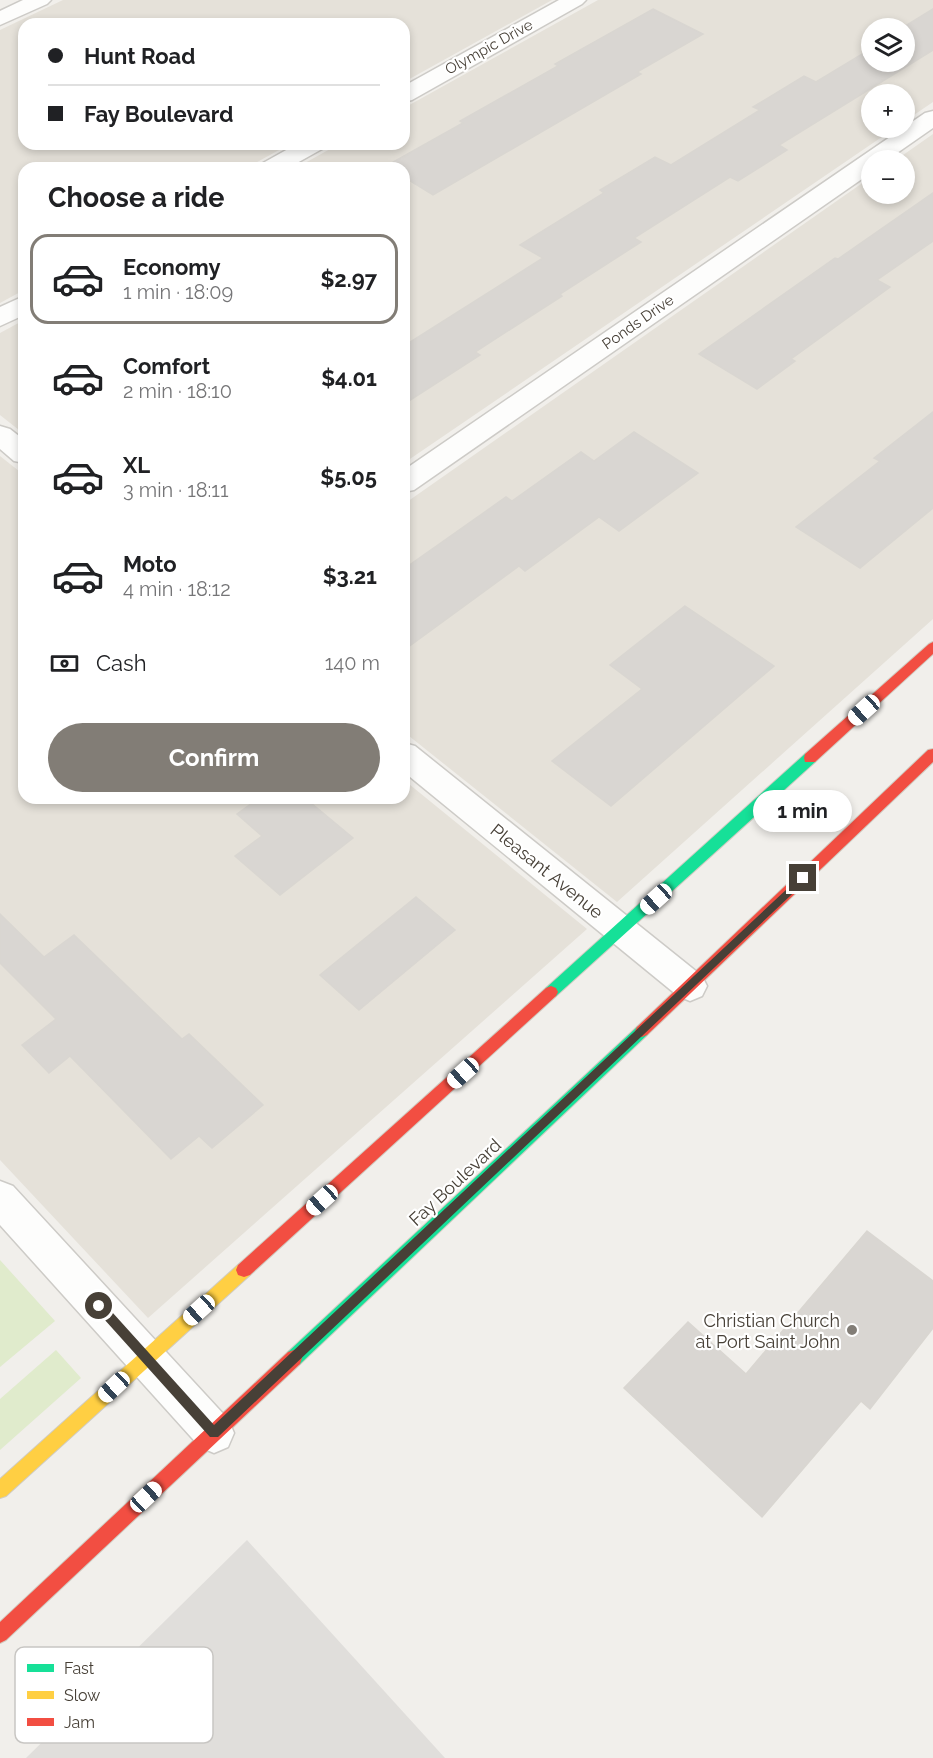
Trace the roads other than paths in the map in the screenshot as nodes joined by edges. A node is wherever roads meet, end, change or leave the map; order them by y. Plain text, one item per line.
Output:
1 (40, 0) edge
2 (575, 0) edge
3 (5, 12) edge
4 (410, 92) edge
5 (933, 118) edge
6 (303, 150) edge
7 (888, 150) edge
8 (282, 162) edge
9 (861, 169) edge
10 (18, 308) edge
11 (0, 318) edge
12 (0, 435) edge
13 (18, 449) edge
14 (410, 479) edge
15 (933, 647) edge
16 (933, 754) edge
17 (410, 760) edge
18 (621, 931) junction
19 (690, 986) junction
20 (0, 1198) edge
21 (146, 1358) junction
22 (214, 1433) junction
23 (0, 1490) edge
24 (0, 1634) edge

1 - 3 street
2 - 4 street, Olympic Drive
5 - 7 street, Ponds Drive
6 - 8 street
9 - 14 street, Ponds Drive
10 - 11 street
12 - 13 street
15 - 18 main road
16 - 19 main road, Fay Boulevard
17 - 18 street, Pleasant Avenue
18 - 19 street, Pleasant Avenue
18 - 21 main road
19 - 22 main road, Fay Boulevard
20 - 21 street
21 - 22 street
21 - 23 main road
22 - 24 main road, Fay Boulevard

